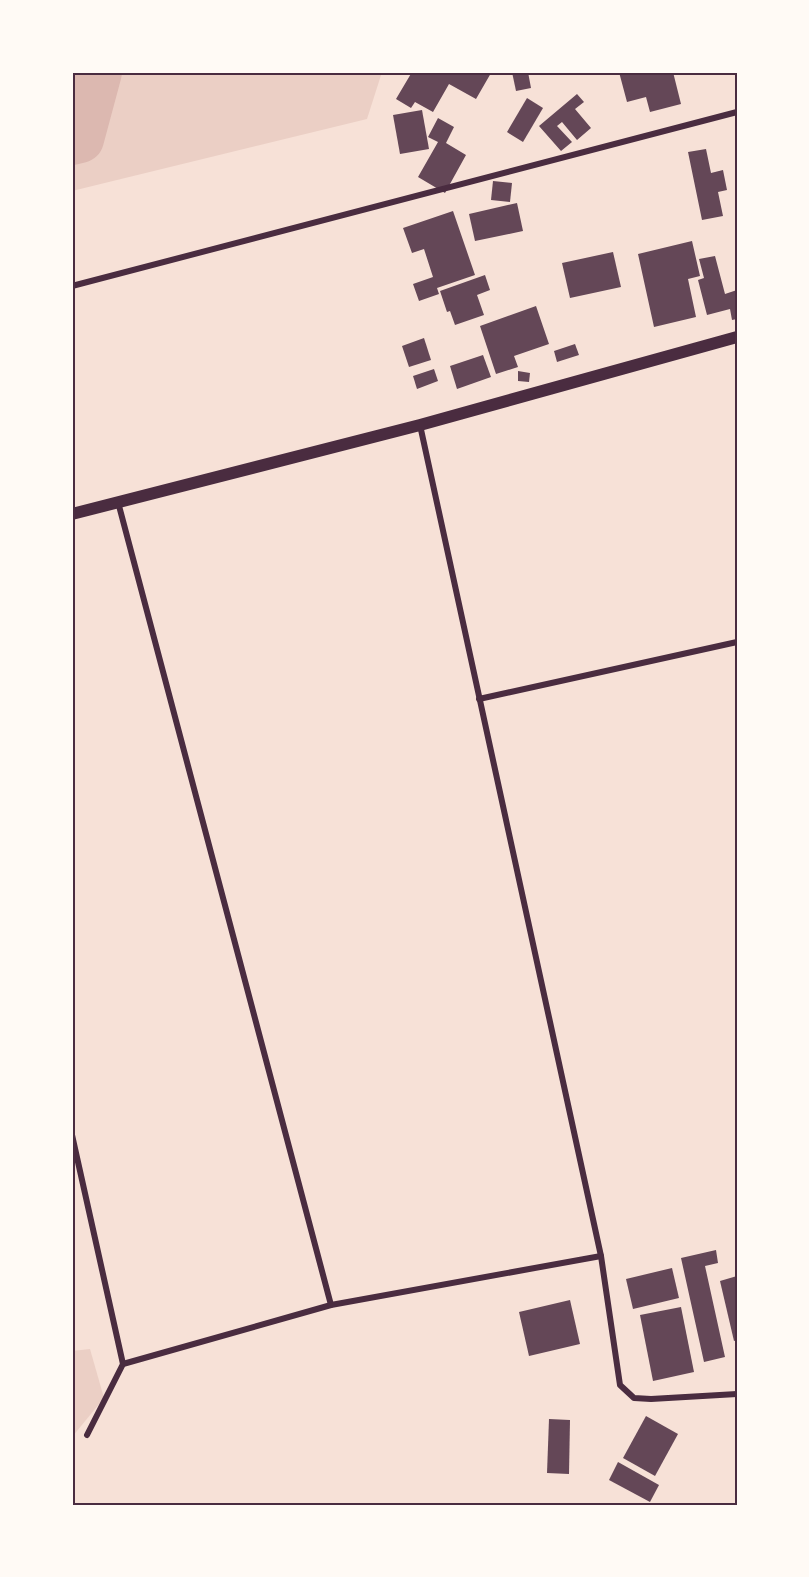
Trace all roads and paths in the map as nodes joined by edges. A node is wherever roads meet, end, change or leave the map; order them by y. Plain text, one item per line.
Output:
1 (737, 112) edge
2 (72, 286) edge
3 (737, 337) edge
4 (420, 425) junction
5 (118, 502) junction
6 (72, 514) edge
7 (737, 642) edge
8 (478, 699) junction
9 (72, 1135) edge
10 (601, 1256) junction
11 (331, 1305) junction
12 (123, 1364) junction
13 (737, 1394) edge
14 (87, 1435) dead end

1 - 2 street
3 - 4 main road
4 - 5 main road
4 - 8 street
5 - 6 main road
5 - 11 street
7 - 8 street
8 - 10 street
9 - 12 street
10 - 11 street
10 - 13 street
11 - 12 street
12 - 14 street

